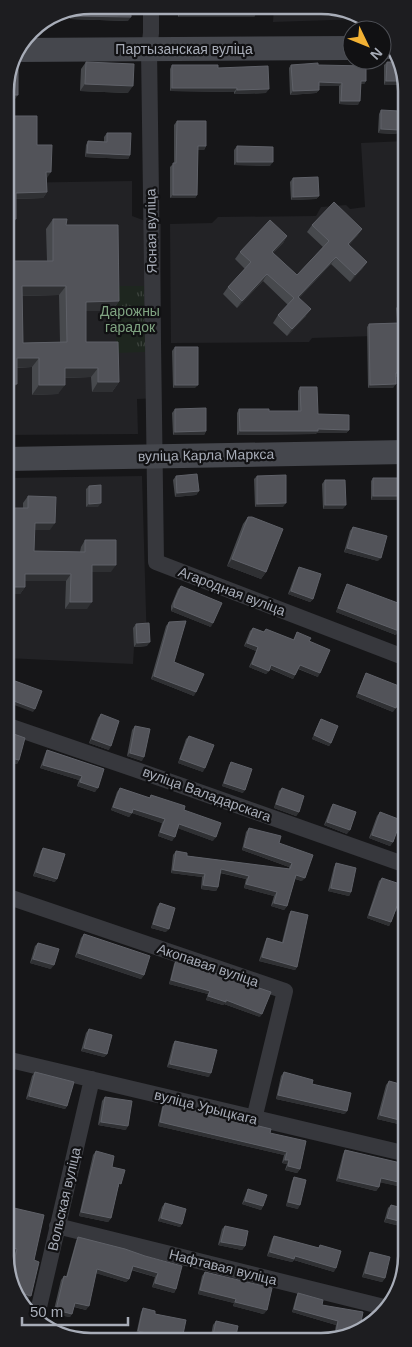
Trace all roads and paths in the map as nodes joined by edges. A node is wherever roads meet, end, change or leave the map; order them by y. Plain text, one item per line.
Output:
1 (151, 14) edge
2 (342, 48) edge
3 (148, 49) junction
4 (26, 50) edge
5 (398, 452) edge
6 (154, 456) junction
7 (14, 459) edge
8 (398, 655) edge
9 (14, 728) edge
10 (398, 863) edge
11 (14, 899) edge
12 (14, 1061) edge
13 (92, 1079) junction
14 (254, 1119) junction
15 (398, 1152) edge
16 (58, 1226) junction
17 (380, 1306) edge
18 (38, 1312) edge

1 - 3 street, Ясная вуліца
2 - 3 main road, Партызанская вуліца
3 - 4 main road, Партызанская вуліца
3 - 6 street, Ясная вуліца
5 - 6 main road, вуліца Карла Маркса
6 - 7 main road, вуліца Карла Маркса
6 - 8 street, Агародная вуліца
9 - 10 street, вуліца Валадарскага
11 - 14 street, Акопавая вуліца
12 - 13 street, вуліца Урыцкага
13 - 14 street, вуліца Урыцкага
13 - 16 street, Вольская вуліца
14 - 15 street, вуліца Урыцкага
16 - 17 street, Нафтавая вуліца
16 - 18 street, Вольская вуліца

